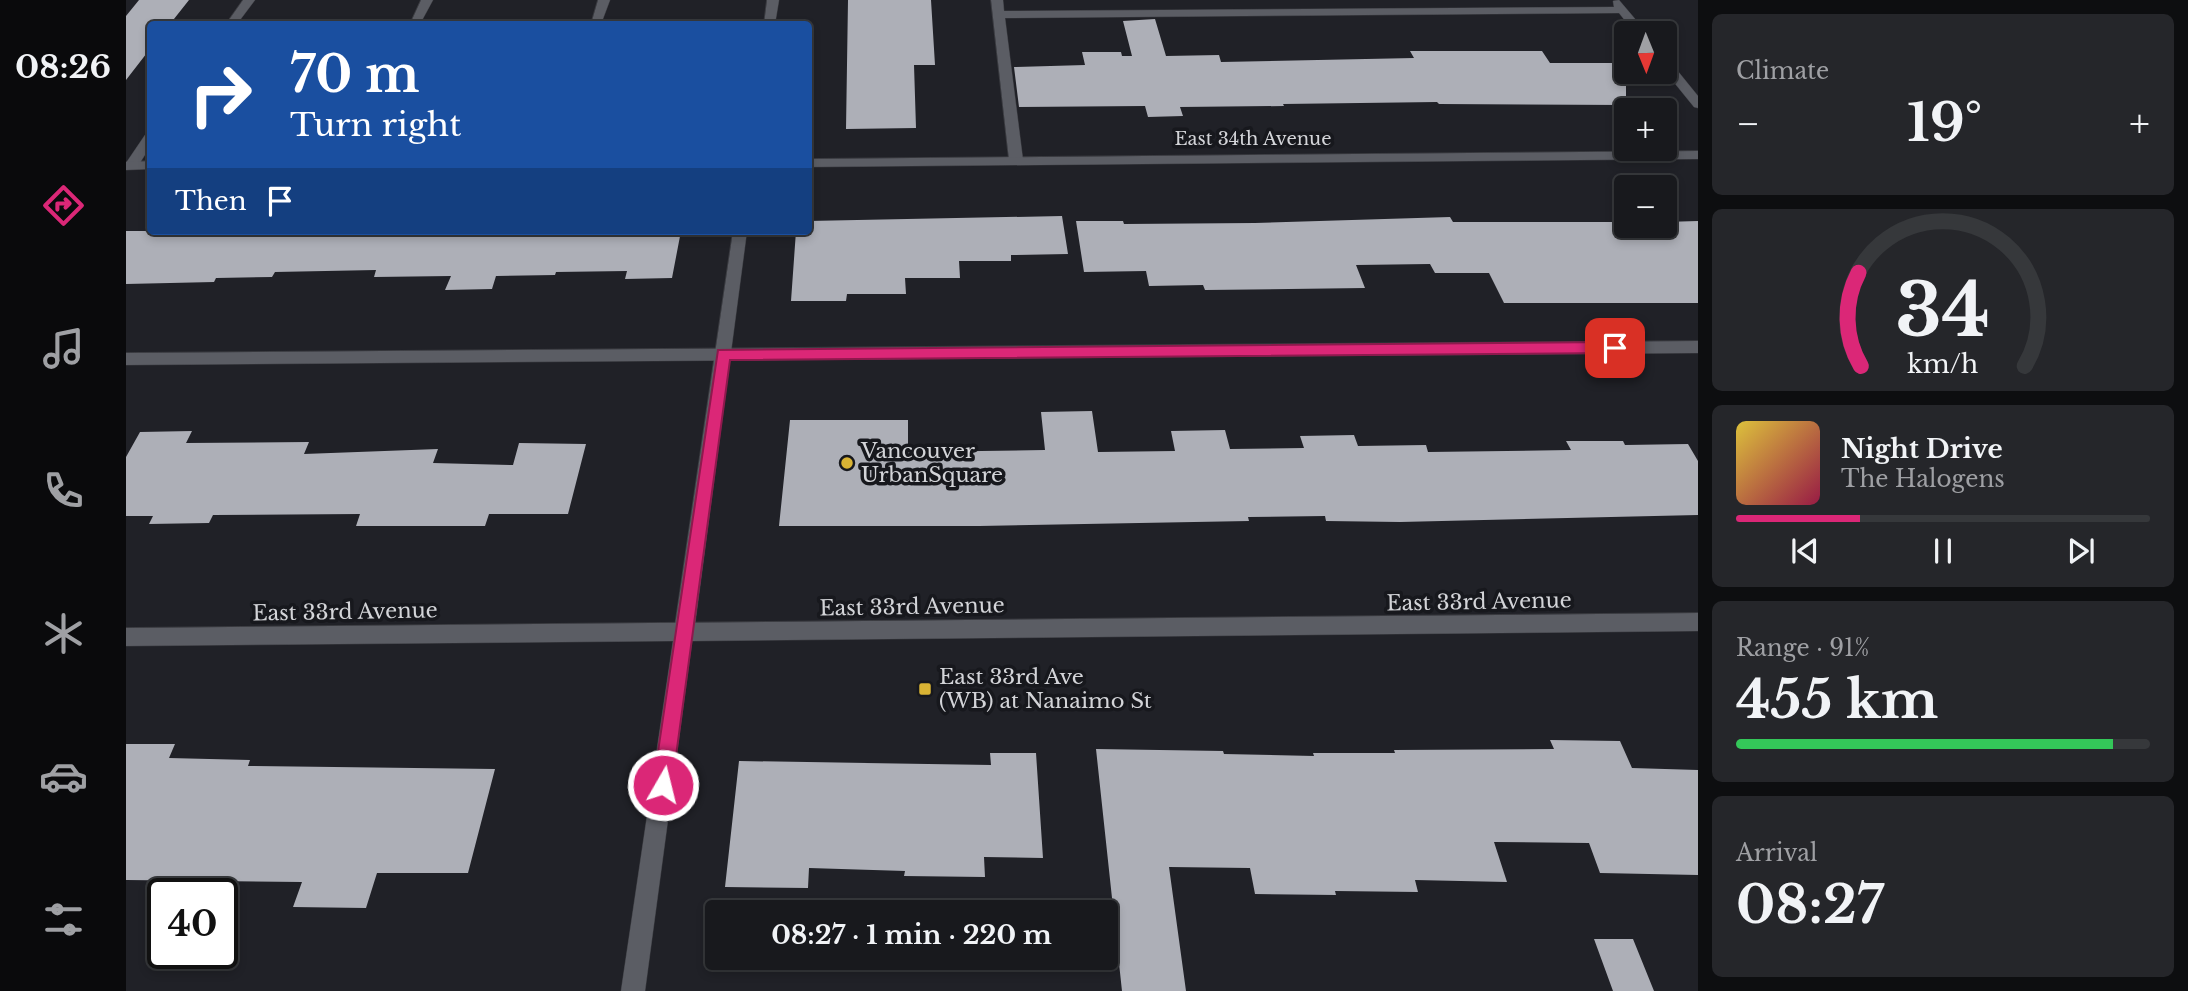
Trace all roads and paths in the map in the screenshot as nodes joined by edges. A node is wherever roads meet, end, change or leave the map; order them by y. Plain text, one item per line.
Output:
1 (249, 0) edge
2 (427, 0) edge
3 (604, 0) edge
4 (773, 0) edge
5 (996, 0) edge
6 (1619, 5) edge
7 (998, 15) junction
8 (233, 21) edge
9 (416, 21) edge
10 (597, 21) edge
11 (770, 21) edge
12 (1632, 21) edge
13 (1677, 78) edge
14 (1698, 104) edge
15 (147, 142) edge
16 (1698, 155) edge
17 (1016, 160) junction
18 (812, 163) edge
19 (147, 165) edge
20 (128, 166) edge
21 (739, 235) edge
22 (1698, 347) edge
23 (723, 354) junction
24 (126, 359) edge
25 (1698, 622) edge
26 (684, 632) junction
27 (126, 637) edge
28 (633, 991) edge

1 - 8 street
2 - 9 street
3 - 10 street
4 - 11 street
5 - 7 street
6 - 7 street
6 - 12 street
7 - 17 street
13 - 14 street
15 - 20 street
16 - 17 street, East 34th Avenue
17 - 18 street, East 34th Avenue
19 - 20 street
21 - 23 street
22 - 23 street
23 - 24 street
23 - 26 street
25 - 26 street, East 33rd Avenue
26 - 27 street, East 33rd Avenue
26 - 28 street

